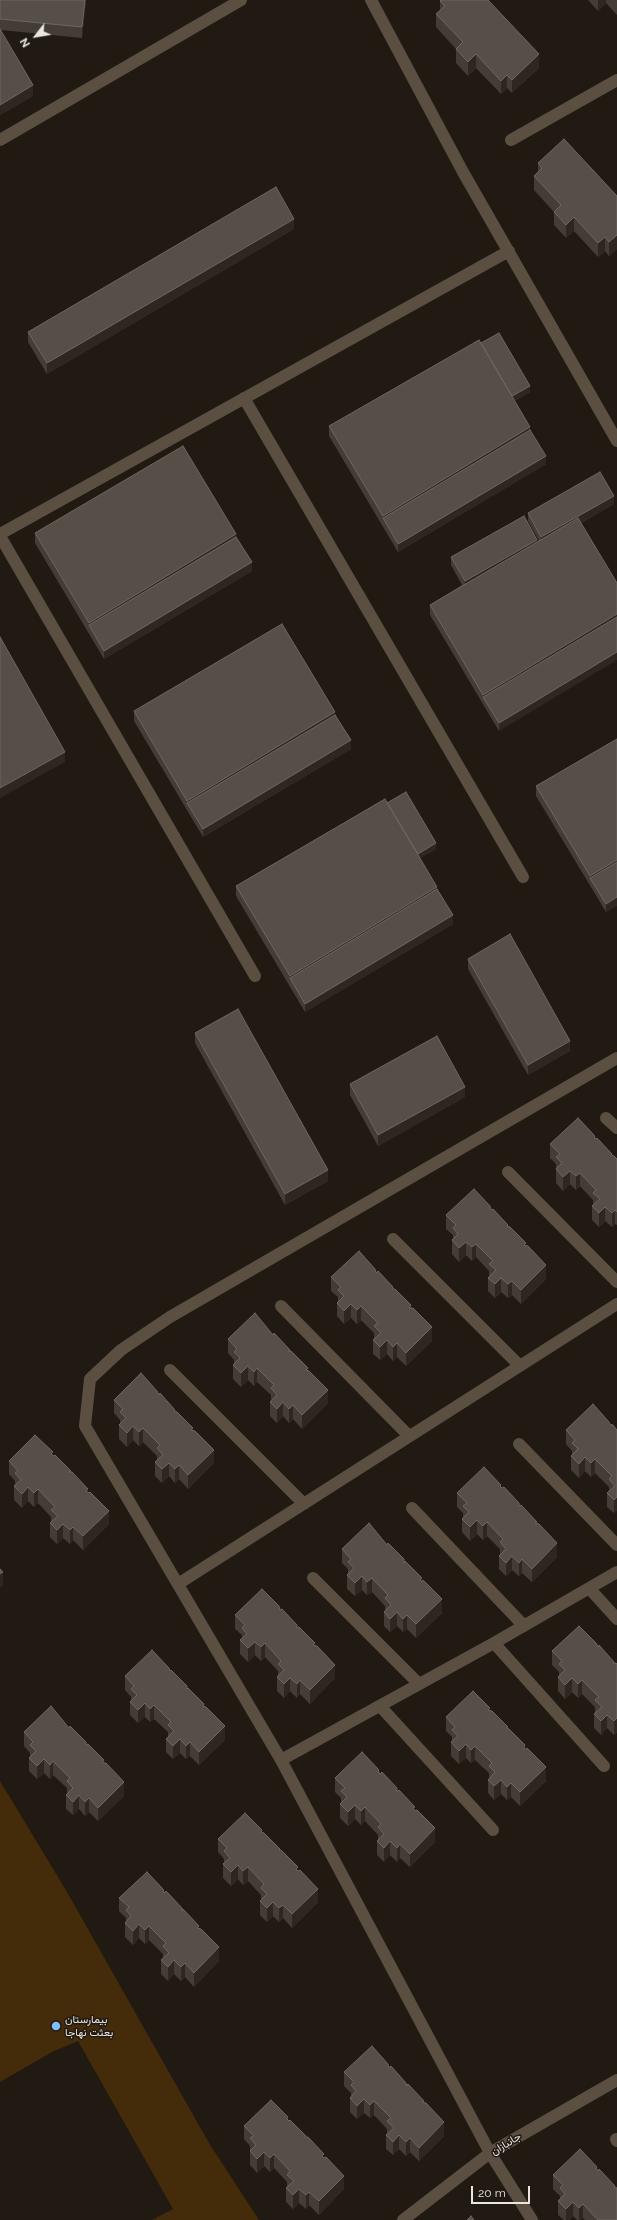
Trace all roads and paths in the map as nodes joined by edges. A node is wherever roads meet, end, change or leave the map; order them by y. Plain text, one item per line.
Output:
1 (241, 0) edge
2 (371, 0) edge
3 (617, 80) edge
4 (0, 140) edge
5 (511, 140) dead end
6 (508, 251) junction
7 (244, 398) junction
8 (617, 441) edge
9 (0, 535) edge
10 (523, 877) dead end
11 (254, 976) dead end
12 (617, 1058) edge
13 (606, 1118) dead end
14 (617, 1128) edge
15 (508, 1172) dead end
16 (393, 1239) dead end
17 (617, 1282) edge
18 (617, 1304) edge
19 (281, 1306) dead end
20 (520, 1366) junction
21 (170, 1370) dead end
22 (409, 1436) junction
23 (518, 1444) dead end
24 (304, 1504) junction
25 (412, 1508) dead end
26 (617, 1545) edge
27 (617, 1572) edge
28 (313, 1578) dead end
29 (178, 1584) junction
30 (589, 1588) junction
31 (617, 1619) edge
32 (524, 1626) junction
33 (494, 1643) junction
34 (418, 1684) junction
35 (380, 1706) junction
36 (281, 1760) junction
37 (604, 1766) dead end
38 (493, 1830) dead end
39 (617, 2080) edge
40 (490, 2153) junction
41 (403, 2220) edge
42 (532, 2220) edge

1 - 4 street
2 - 6 street
3 - 5 street
6 - 7 street
6 - 8 street
7 - 9 street
7 - 10 street
9 - 11 street
12 - 29 street
13 - 14 street
15 - 17 street
16 - 20 street
18 - 20 street
19 - 22 street
20 - 22 street
21 - 24 street
22 - 24 street
23 - 26 street
24 - 29 street
25 - 32 street
27 - 30 street
28 - 34 street
29 - 36 street
30 - 31 street
30 - 32 street
32 - 33 street
33 - 34 street
33 - 37 street
34 - 35 street
35 - 36 street
35 - 38 street
36 - 40 street
39 - 40 street, جانبازان
40 - 41 street, جانبازان
40 - 42 street

